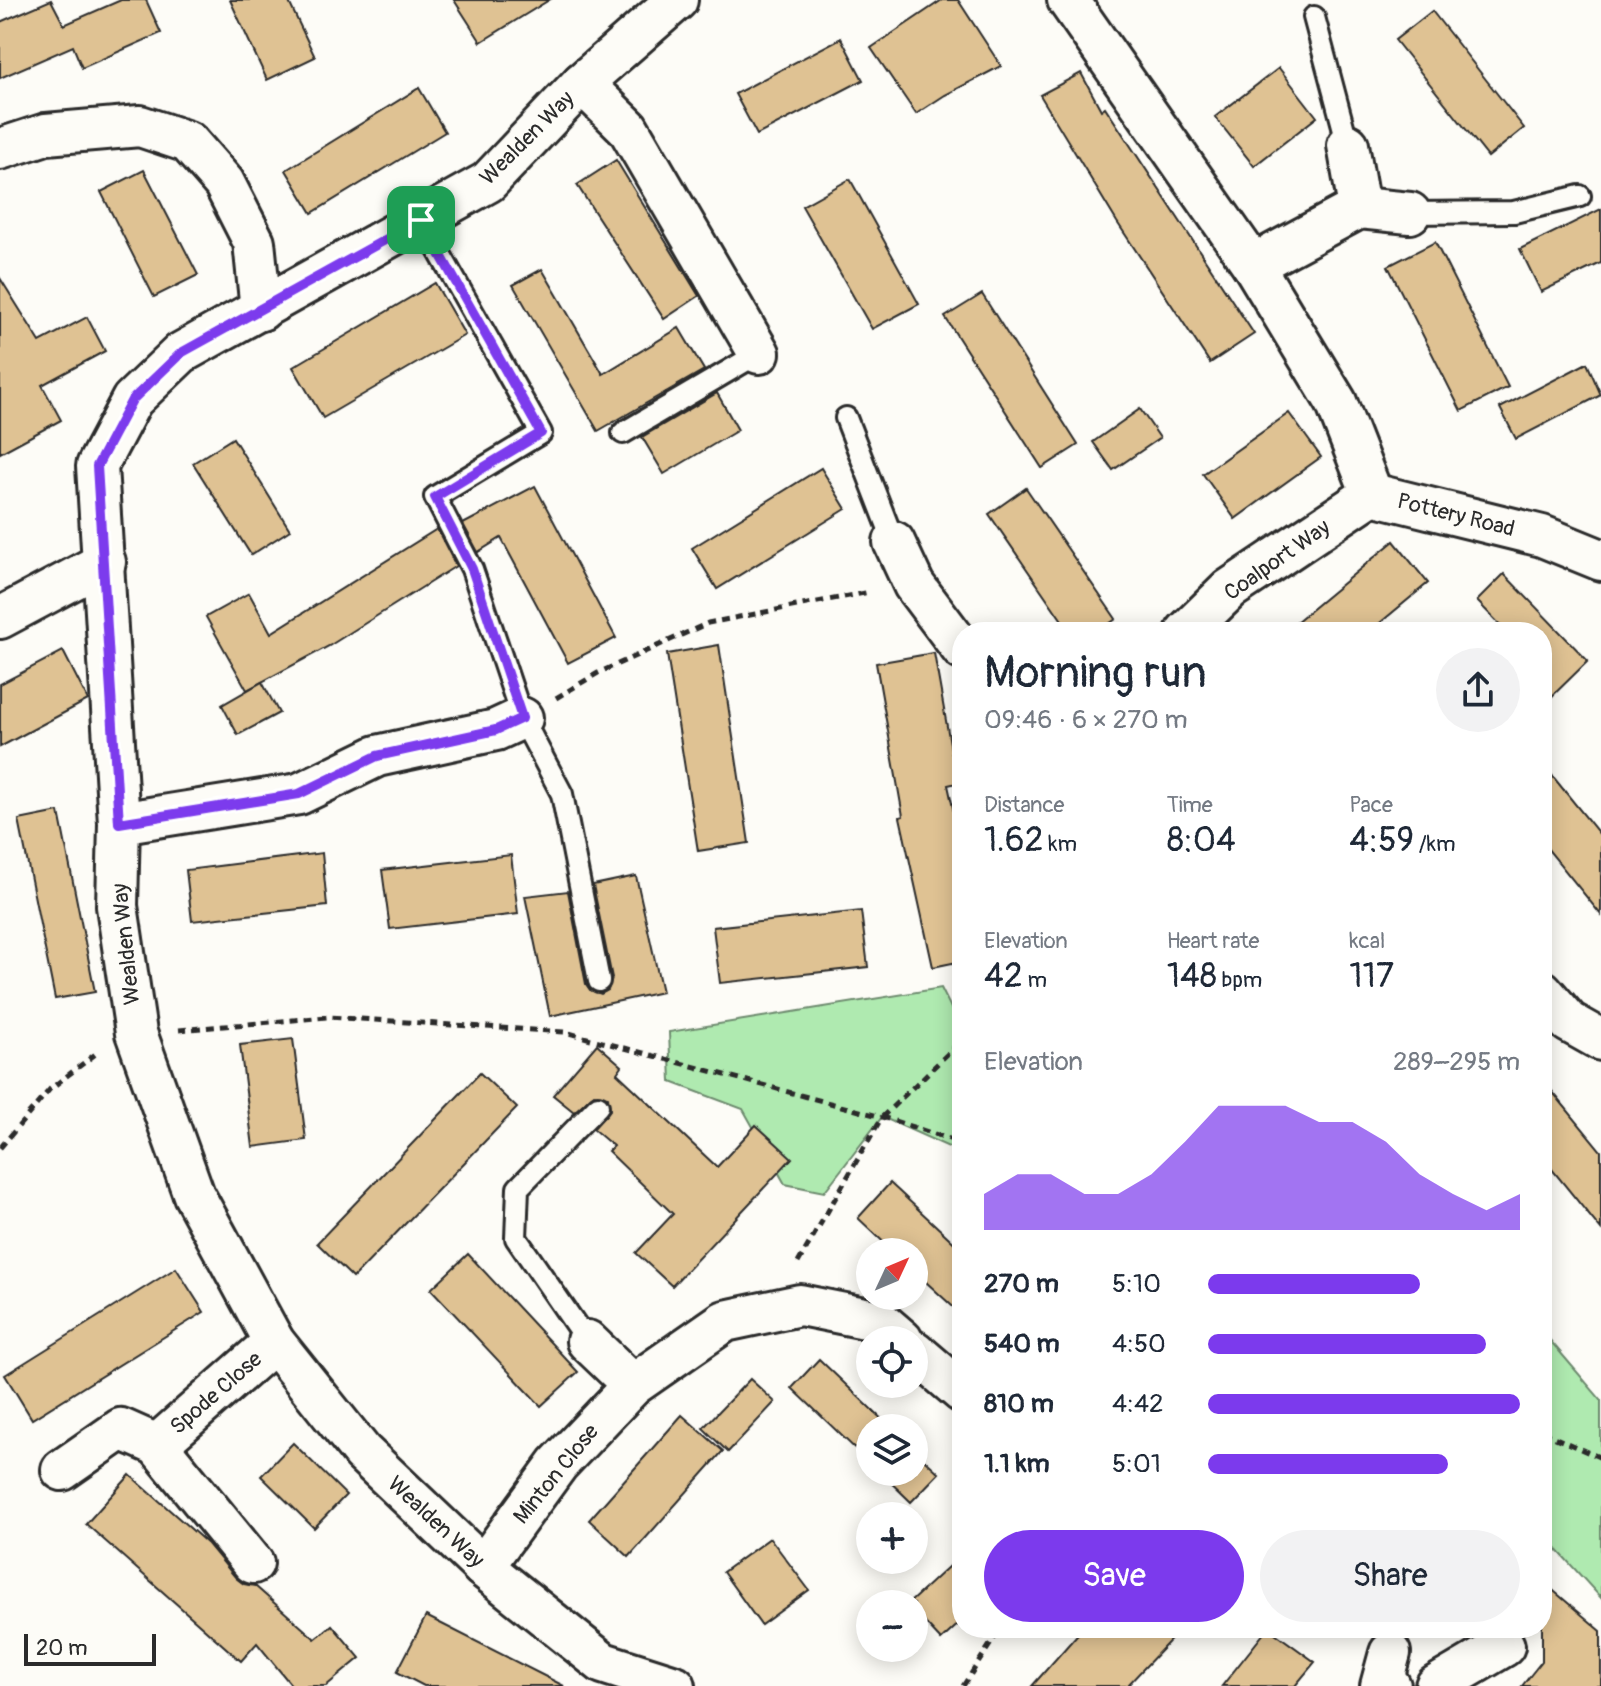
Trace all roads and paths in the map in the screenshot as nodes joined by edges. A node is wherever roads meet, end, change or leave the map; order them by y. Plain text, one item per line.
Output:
1 (677, 0) edge
2 (1068, 0) edge
3 (1314, 17) dead end
4 (582, 83) junction
5 (1348, 145) joint
6 (0, 149) edge
7 (1580, 196) dead end
8 (1359, 208) junction
9 (1410, 213) joint
10 (421, 220) junction
11 (1253, 265) junction
12 (261, 310) junction
13 (759, 353) joint
14 (846, 418) dead end
15 (623, 433) dead end
16 (1372, 494) junction
17 (894, 542) joint
18 (1601, 560) edge
19 (105, 562) junction
20 (914, 585) junction
21 (0, 618) edge
22 (1196, 622) edge
23 (952, 636) edge
24 (522, 718) junction
25 (119, 823) junction
26 (599, 981) dead end
27 (1552, 1002) edge
28 (136, 1033) junction
29 (1601, 1040) edge
30 (952, 1050) edge
31 (598, 1106) dead end
32 (882, 1117) junction
33 (952, 1140) edge
34 (0, 1148) edge
35 (800, 1305) junction
36 (886, 1326) edge
37 (587, 1341) joint
38 (274, 1342) junction
39 (928, 1363) edge
40 (952, 1383) edge
41 (633, 1385) junction
42 (1552, 1436) edge
43 (157, 1445) junction
44 (1601, 1458) edge
45 (62, 1470) dead end
46 (253, 1563) dead end
47 (483, 1567) junction
48 (994, 1638) edge
49 (1504, 1646) dead end
50 (675, 1686) edge
51 (963, 1686) edge
52 (1436, 1686) edge

1 - 4 street, Wealden Way
2 - 11 street, Pottery Road
3 - 5 lane
4 - 10 street, Wealden Way
4 - 13 street, Wealden Way
5 - 8 street
6 - 12 street
7 - 9 lane
8 - 9 street
8 - 11 street
10 - 12 street, Wealden Way
10 - 24 lane
11 - 16 street, Pottery Road
12 - 19 street, Wealden Way
13 - 15 lane
14 - 17 lane
16 - 18 street, Pottery Road
16 - 22 street, Coalport Way
17 - 20 street
19 - 21 street
19 - 25 street, Wealden Way
20 - 23 street
20 - 24 path
24 - 25 street
24 - 26 lane
25 - 28 street, Wealden Way
27 - 29 street
28 - 32 path
28 - 34 path
28 - 38 street, Wealden Way
30 - 32 path
31 - 37 lane
32 - 33 path
32 - 35 path
35 - 36 street, Minton Close
35 - 41 street, Minton Close
37 - 41 street
38 - 43 street, Spode Close
38 - 47 street, Wealden Way
39 - 40 street
41 - 47 street, Minton Close
42 - 44 path
43 - 45 street, Spode Close
43 - 46 street, Spode Close
47 - 50 street, Wealden Way
48 - 51 path
49 - 52 street

